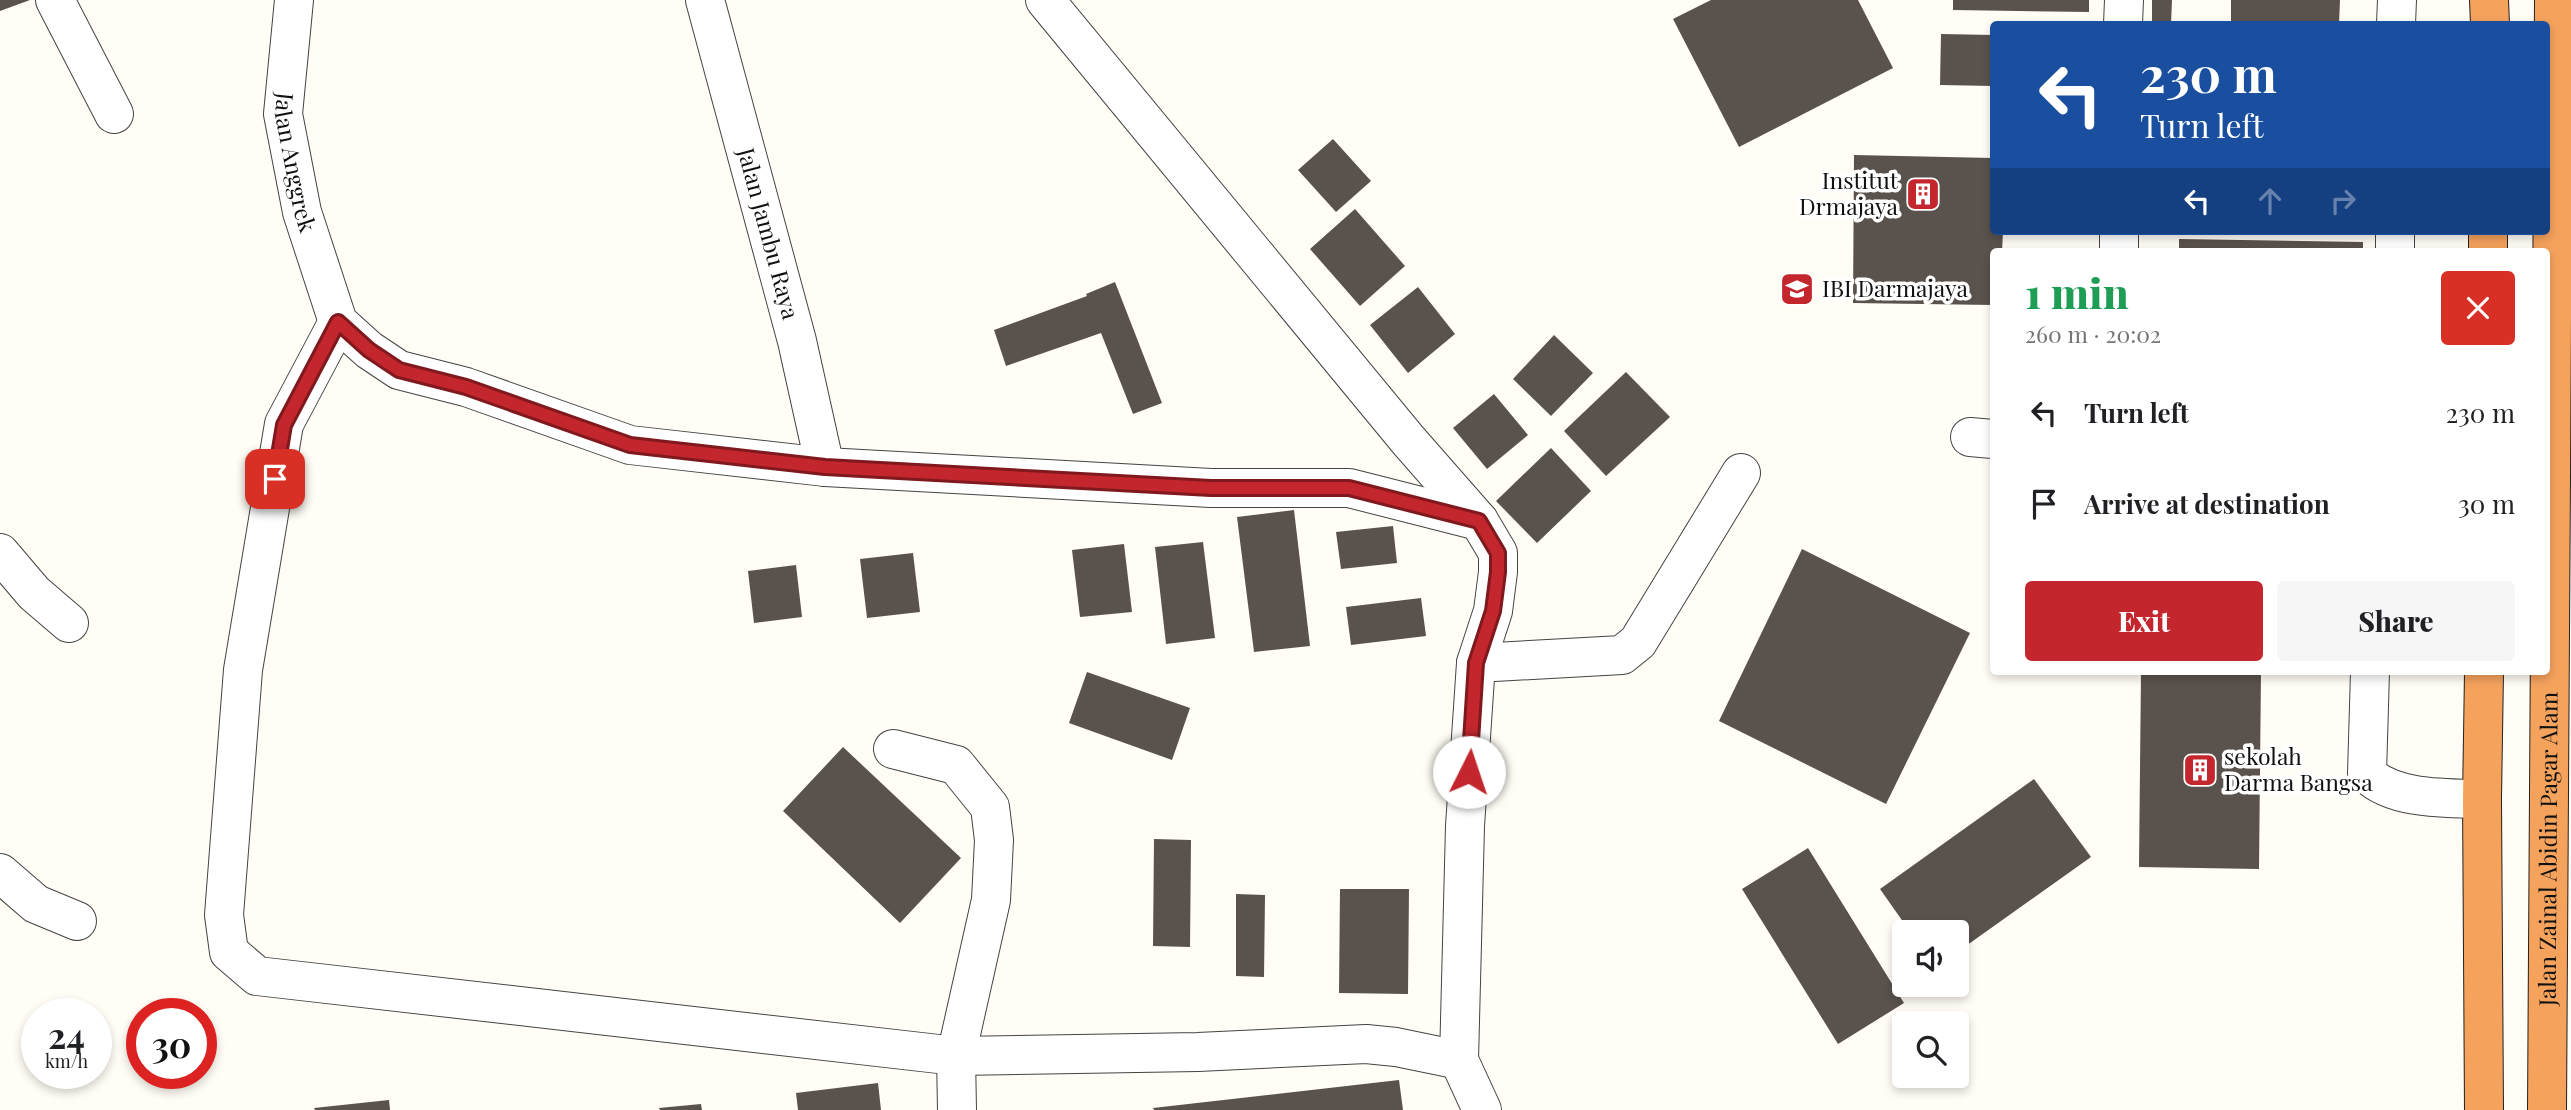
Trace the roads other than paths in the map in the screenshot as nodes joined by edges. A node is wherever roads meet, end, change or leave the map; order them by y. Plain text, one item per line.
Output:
1 (55, 0) edge
2 (294, 0) edge
3 (705, 0) edge
4 (1045, 0) edge
5 (2124, 0) edge
6 (2396, 0) edge
7 (2489, 0) edge
8 (2554, 0) edge
9 (2123, 21) edge
10 (2396, 21) edge
11 (2490, 21) edge
12 (114, 114) dead end
13 (338, 322) junction
14 (2550, 385) edge
15 (825, 467) junction
16 (1741, 473) dead end
17 (1479, 521) junction
18 (0, 553) edge
19 (69, 623) dead end
20 (1476, 663) junction
21 (2370, 675) edge
22 (2484, 675) edge
23 (2548, 675) edge
24 (892, 749) dead end
25 (2482, 799) junction
26 (0, 873) edge
27 (77, 921) dead end
28 (956, 1056) junction
29 (1459, 1060) junction
30 (957, 1110) edge
31 (1482, 1110) edge
32 (2484, 1110) edge
33 (2547, 1110) edge

1 - 12 street
2 - 13 street, Jalan Anggrek
3 - 15 street, Jalan Jambu Raya
4 - 17 street
5 - 9 street
6 - 10 street
7 - 11 highway
8 - 14 highway, Jalan Zainal Abidin Pagar Alam
13 - 15 street
13 - 28 street
15 - 17 street
16 - 20 street
17 - 20 street
18 - 19 street
20 - 29 street
21 - 25 street
22 - 25 highway
23 - 33 highway, Jalan Zainal Abidin Pagar Alam
24 - 28 street
25 - 32 highway
26 - 27 street
28 - 29 street
28 - 30 street
29 - 31 street

